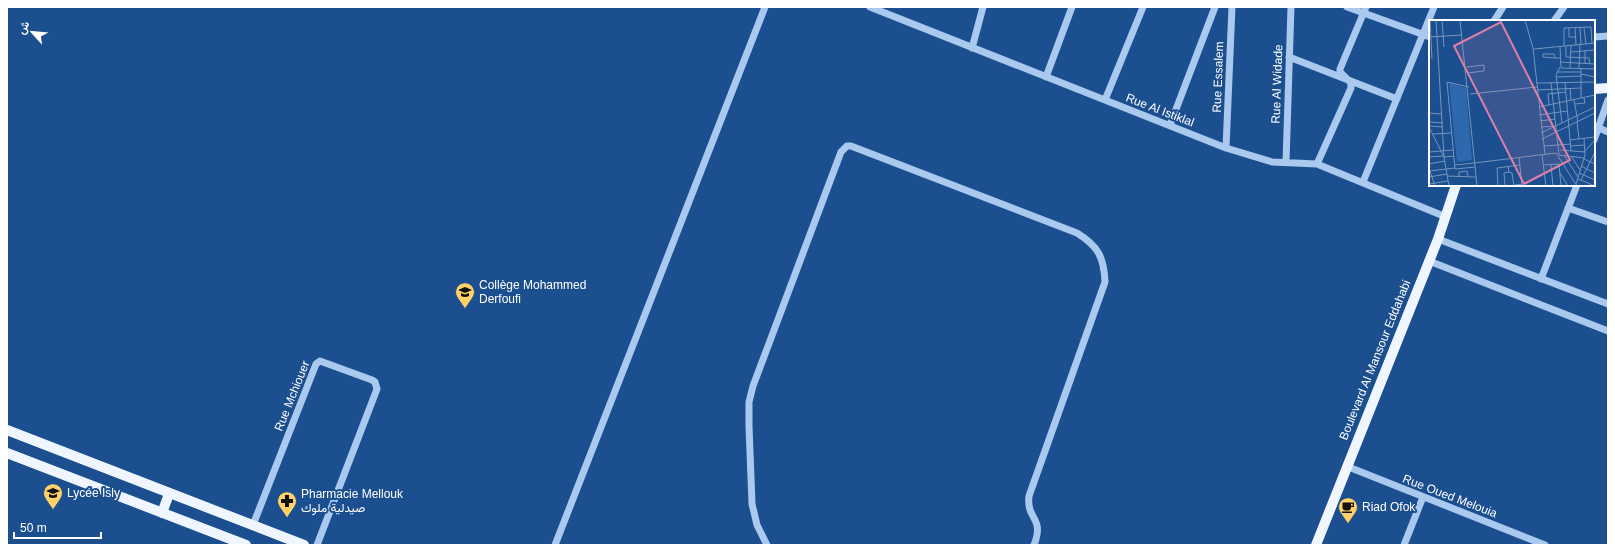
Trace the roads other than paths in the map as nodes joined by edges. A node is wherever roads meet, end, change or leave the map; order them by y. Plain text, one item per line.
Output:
1 (765, 7) edge
2 (870, 7) edge
3 (983, 7) edge
4 (1072, 7) edge
5 (1143, 7) edge
6 (1215, 7) edge
7 (1232, 7) edge
8 (1291, 7) edge
9 (1347, 7) edge
10 (1434, 7) edge
11 (1503, 7) edge
12 (1564, 7) edge
13 (884, 10) edge
14 (1365, 10) edge
15 (1430, 20) edge
16 (1495, 20) edge
17 (1555, 20) edge
18 (1429, 25) edge
19 (1426, 36) edge
20 (1608, 36) edge
21 (1595, 37) edge
22 (972, 48) junction
23 (1289, 57) junction
24 (1046, 77) junction
25 (1349, 81) junction
26 (1608, 88) edge
27 (1595, 89) edge
28 (1397, 99) junction
29 (1105, 100) junction
30 (1608, 100) edge
31 (1170, 125) junction
32 (1599, 128) junction
33 (1608, 132) edge
34 (1595, 138) edge
35 (1226, 148) junction
36 (1286, 162) junction
37 (1317, 164) junction
38 (1363, 182) junction
39 (1456, 186) edge
40 (1577, 186) edge
41 (1568, 208) junction
42 (1446, 217) junction
43 (1608, 222) edge
44 (1438, 239) junction
45 (1429, 261) junction
46 (1541, 279) junction
47 (1608, 304) edge
48 (1608, 331) edge
49 (7, 430) edge
50 (7, 453) edge
51 (1346, 466) junction
52 (169, 494) junction
53 (1423, 497) junction
54 (162, 513) junction
55 (253, 525) junction
56 (246, 545) edge
57 (304, 545) edge
58 (317, 545) edge
59 (555, 545) edge
60 (767, 545) edge
61 (1034, 545) edge
62 (1316, 545) edge
63 (1404, 545) edge
64 (1545, 545) edge

1 - 59 street
2 - 13 street, Rue Al Istiklal
3 - 22 street
4 - 24 street
5 - 29 street
6 - 31 street
7 - 35 street, Rue Essalem
8 - 23 street, Rue Al Widade
9 - 14 street
10 - 15 street
11 - 16 street
12 - 17 street
13 - 22 street, Rue Al Istiklal
14 - 19 street
14 - 25 street
18 - 19 street
19 - 28 street
20 - 21 street
22 - 24 street, Rue Al Istiklal
23 - 25 street
23 - 36 street, Rue Al Widade
24 - 29 street, Rue Al Istiklal
25 - 28 street
25 - 37 street
26 - 27 main road
28 - 38 street
29 - 31 street, Rue Al Istiklal
30 - 32 street
31 - 35 street, Rue Al Istiklal
32 - 33 street
32 - 34 street
35 - 36 street, Rue Al Istiklal
36 - 37 street, Rue Al Istiklal
37 - 38 street, Rue Al Istiklal
38 - 42 street, Rue Al Istiklal
39 - 42 main road, Boulevard Al Mansour Eddahabi
40 - 41 street
41 - 43 street
41 - 46 street
42 - 44 main road, Boulevard Al Mansour Eddahabi
44 - 45 main road, Boulevard Al Mansour Eddahabi
44 - 46 street
45 - 48 street
45 - 51 main road, Boulevard Al Mansour Eddahabi
46 - 47 street
49 - 52 main road
50 - 54 main road
51 - 53 street, Rue Oued Melouia
51 - 62 main road, Boulevard Al Mansour Eddahabi
52 - 54 main road
52 - 55 main road
53 - 63 street
53 - 64 street, Rue Oued Melouia
54 - 56 main road
55 - 57 main road
55 - 58 street, Rue Mchiouer
60 - 61 street

